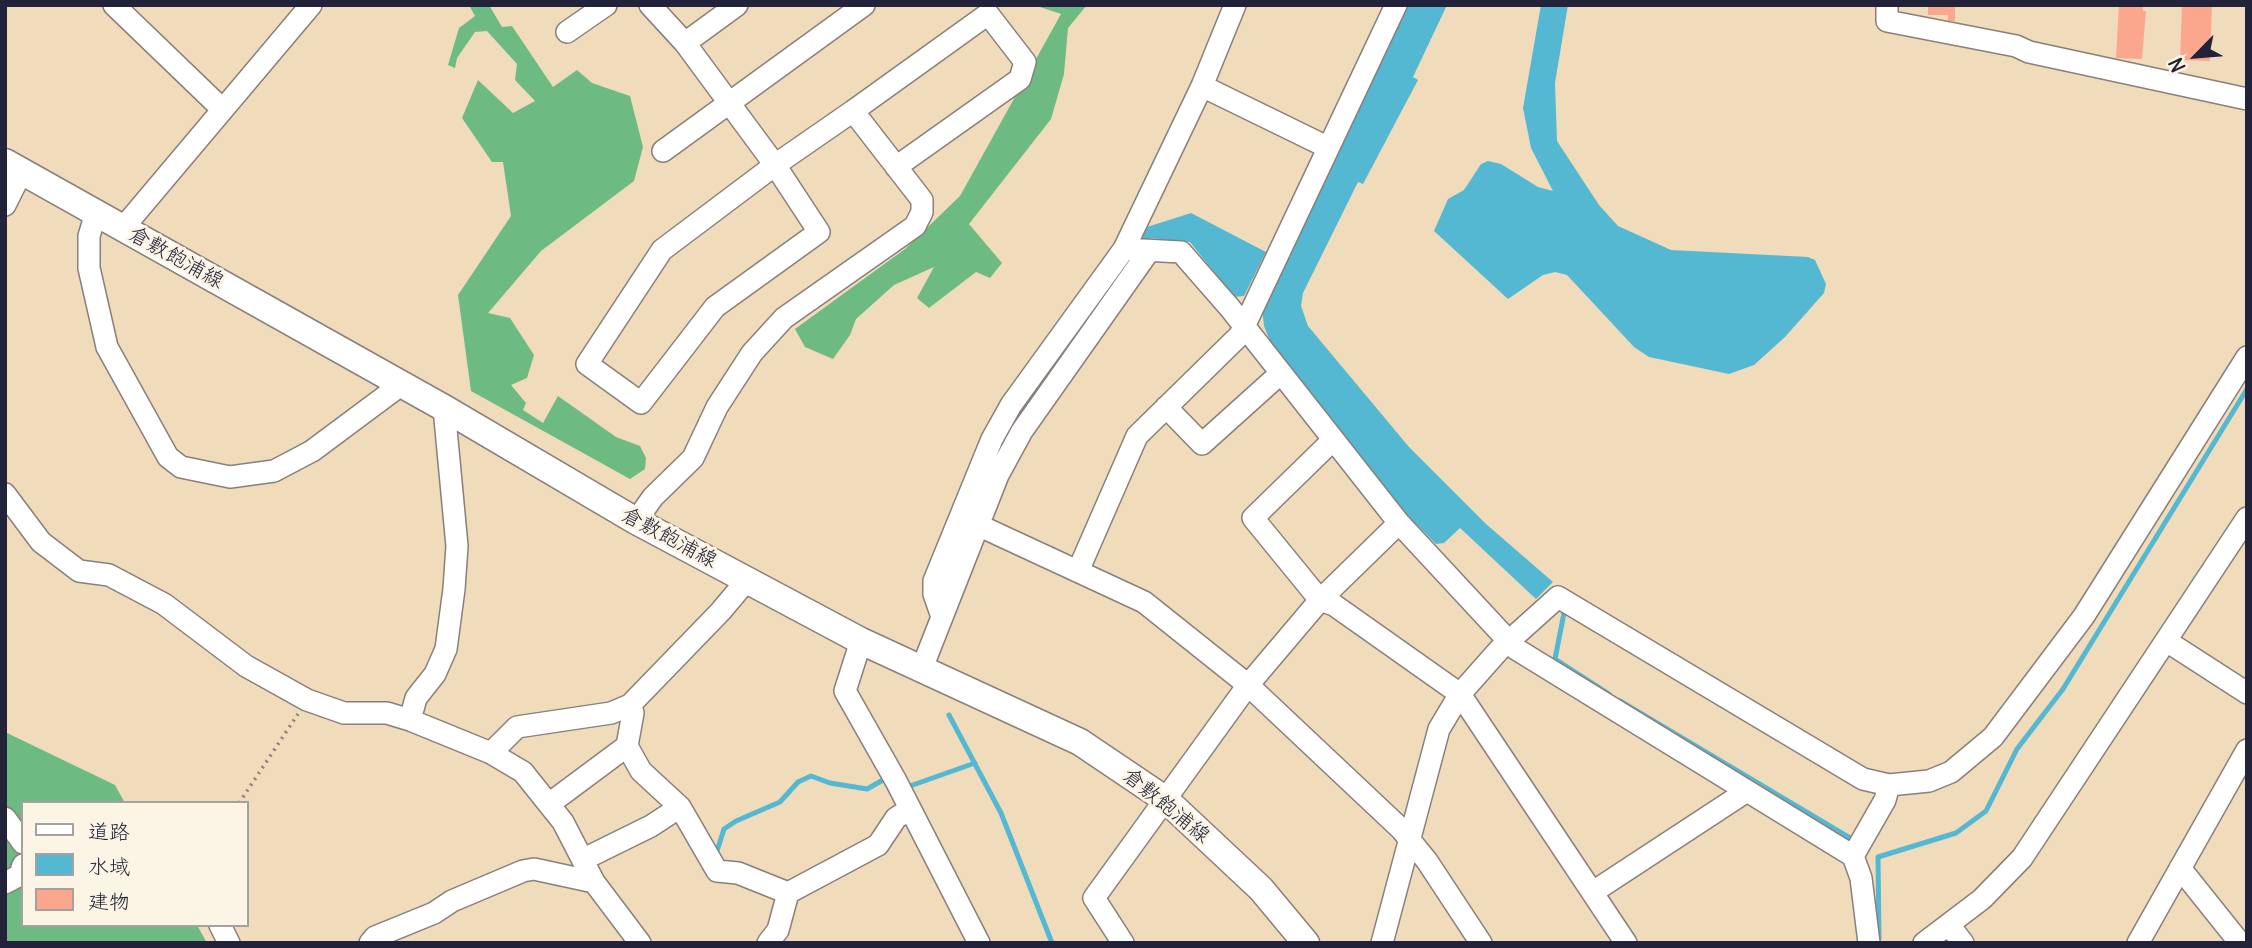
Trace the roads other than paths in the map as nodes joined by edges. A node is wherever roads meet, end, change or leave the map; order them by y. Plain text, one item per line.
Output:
1 (114, 5) edge
2 (311, 5) edge
3 (606, 5) edge
4 (649, 5) edge
5 (737, 5) edge
6 (864, 5) edge
7 (1236, 5) edge
8 (1396, 5) edge
9 (1887, 5) edge
10 (567, 32) dead end
11 (685, 43) junction
12 (1202, 86) junction
13 (2247, 99) edge
14 (729, 103) junction
15 (221, 108) junction
16 (853, 111) junction
17 (1326, 147) junction
18 (663, 151) dead end
19 (775, 165) junction
20 (14, 167) edge
21 (896, 167) junction
22 (5, 205) edge
23 (96, 213) junction
24 (122, 228) junction
25 (1137, 250) junction
26 (1244, 326) junction
27 (2247, 357) edge
28 (1281, 373) junction
29 (402, 384) junction
30 (1166, 407) junction
31 (444, 408) junction
32 (1333, 440) junction
33 (5, 494) edge
34 (2247, 518) edge
35 (636, 522) junction
36 (1399, 523) junction
37 (980, 526) junction
38 (1078, 572) junction
39 (747, 580) junction
40 (1320, 600) junction
41 (942, 617) junction
42 (861, 641) junction
43 (1508, 641) junction
44 (2168, 642) junction
45 (922, 668) junction
46 (1248, 685) junction
47 (2247, 693) edge
48 (1460, 694) junction
49 (630, 705) junction
50 (410, 720) junction
51 (628, 746) junction
52 (2247, 750) edge
53 (491, 753) junction
54 (1889, 785) junction
55 (1747, 791) junction
56 (1166, 800) junction
57 (549, 804) junction
58 (680, 807) junction
59 (911, 809) junction
60 (5, 818) edge
61 (21, 840) edge
62 (1411, 841) junction
63 (1858, 847) junction
64 (584, 859) junction
65 (2180, 868) junction
66 (594, 882) junction
67 (1593, 891) junction
68 (789, 893) junction
69 (1949, 925) junction
70 (221, 927) edge
71 (229, 943) edge
72 (370, 943) edge
73 (640, 943) edge
74 (768, 943) edge
75 (979, 943) edge
76 (1123, 943) edge
77 (1306, 943) edge
78 (1382, 943) edge
79 (1481, 943) edge
80 (1626, 943) edge
81 (1869, 943) edge
82 (1924, 943) edge
83 (1963, 943) edge
84 (2138, 943) edge
85 (2240, 943) edge

1 - 15 street
2 - 15 street
3 - 10 street
4 - 11 street
5 - 11 street
6 - 14 street
7 - 12 street
8 - 17 street
9 - 13 street
11 - 14 street
12 - 17 street
12 - 25 street
14 - 18 street
14 - 19 street
15 - 24 street
16 - 19 street
16 - 21 street
16 - 21 street
17 - 26 street
19 - 19 street
20 - 22 street
20 - 23 main road, 倉敷飽浦線
21 - 35 street
23 - 24 main road, 倉敷飽浦線
23 - 29 street
24 - 29 main road, 倉敷飽浦線
25 - 26 street
25 - 37 street
25 - 41 street
26 - 28 street
26 - 30 street
27 - 54 street
28 - 30 street
28 - 32 street
29 - 31 main road, 倉敷飽浦線
30 - 38 street
31 - 35 main road, 倉敷飽浦線
31 - 50 street
32 - 36 street
32 - 40 street
33 - 50 street
34 - 44 street
35 - 39 main road, 倉敷飽浦線
36 - 40 street
36 - 43 street
37 - 38 street
37 - 41 street
38 - 46 street
39 - 42 main road, 倉敷飽浦線
39 - 49 street
40 - 46 street
40 - 48 street
41 - 45 street
42 - 45 main road, 倉敷飽浦線
42 - 59 street
43 - 48 street
43 - 54 street
43 - 55 street
44 - 47 street
44 - 69 street
45 - 56 main road, 倉敷飽浦線
46 - 56 street
46 - 62 street
48 - 62 street
48 - 67 street
49 - 51 street
49 - 53 street
50 - 53 street
51 - 57 street
51 - 58 street
52 - 65 street
53 - 57 street
54 - 63 street
55 - 63 street
55 - 67 street
56 - 76 street
56 - 77 main road, 倉敷飽浦線
57 - 64 street
58 - 64 street
58 - 68 street
59 - 68 street
59 - 75 street
60 - 61 street
62 - 78 street
62 - 79 street
63 - 81 street
64 - 66 street
65 - 84 street
65 - 85 street
66 - 72 street
66 - 73 street
67 - 80 street
68 - 74 street
69 - 82 street
69 - 83 street
70 - 71 street

